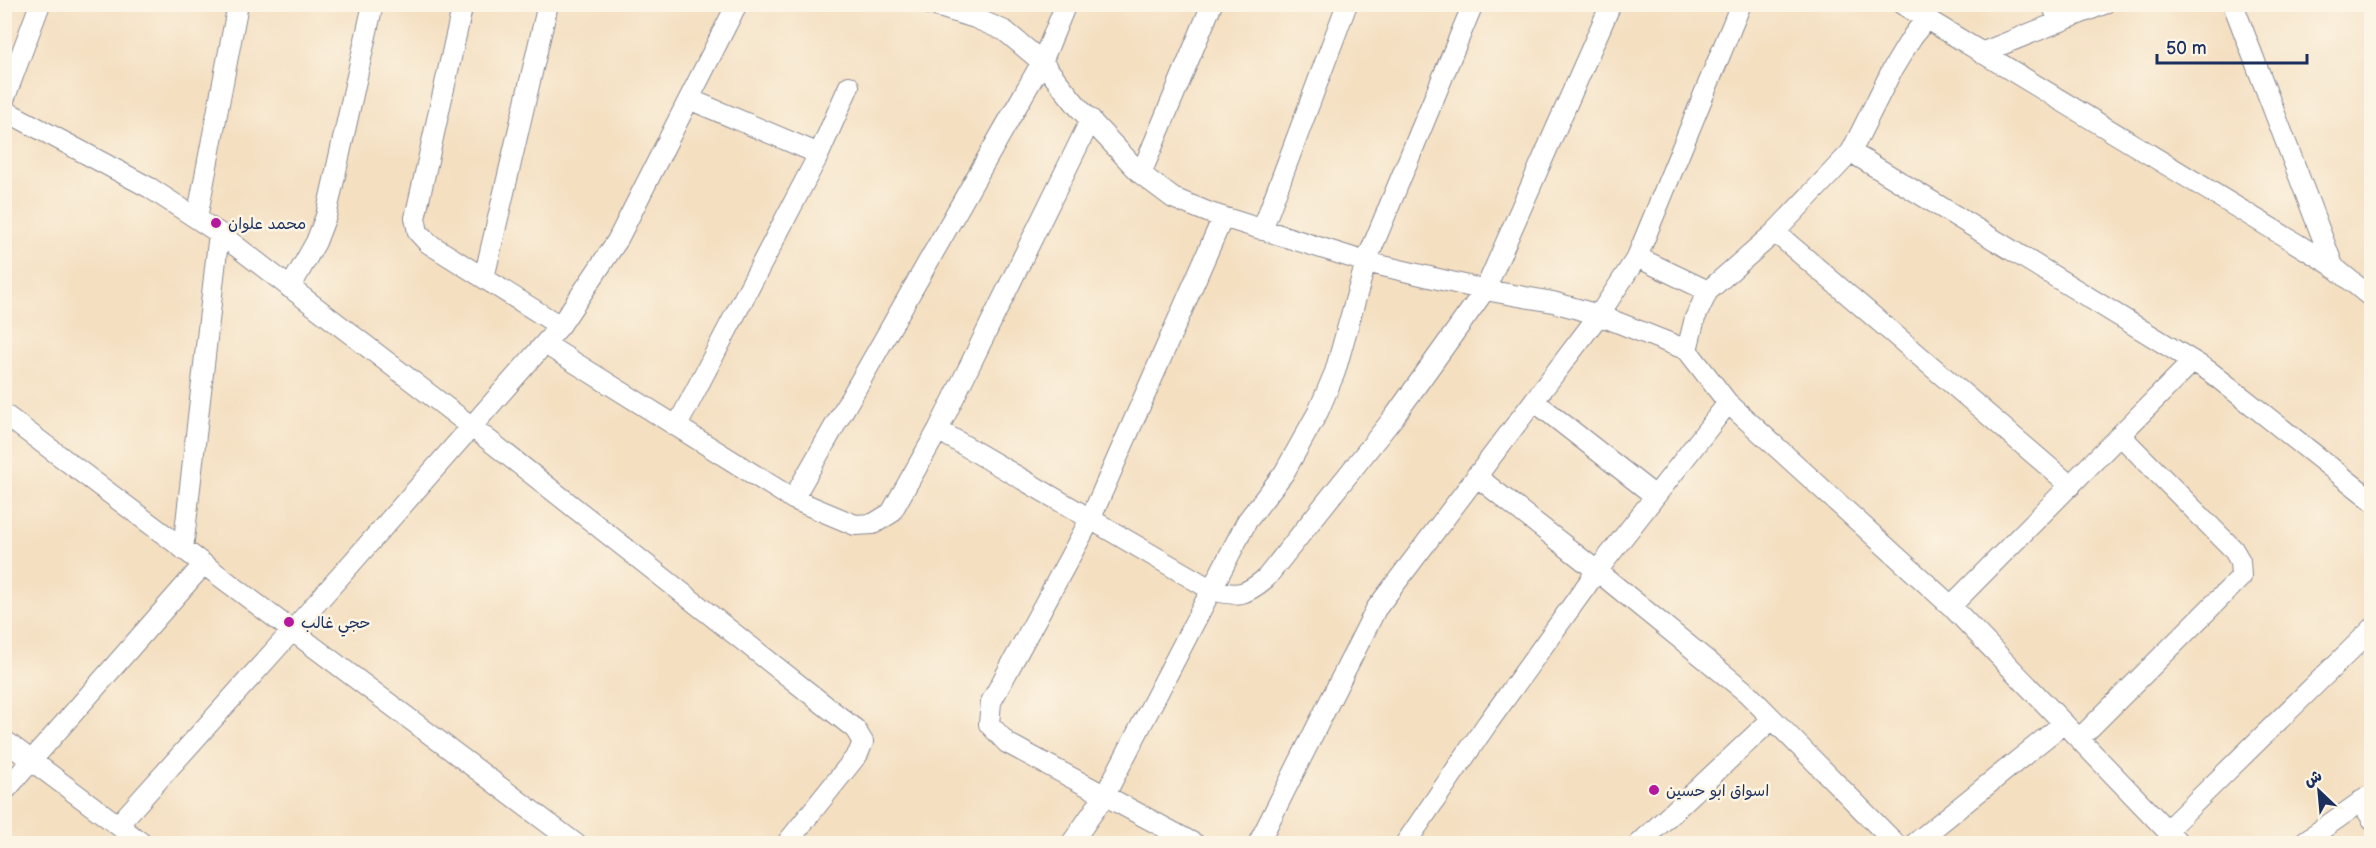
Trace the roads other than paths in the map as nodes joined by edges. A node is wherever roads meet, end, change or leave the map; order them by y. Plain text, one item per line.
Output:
1 (40, 4) edge
2 (238, 4) edge
3 (373, 4) edge
4 (463, 4) edge
5 (548, 4) edge
6 (737, 4) edge
7 (929, 4) edge
8 (1066, 4) edge
9 (1212, 4) edge
10 (1347, 4) edge
11 (1473, 4) edge
12 (1611, 4) edge
13 (1741, 4) edge
14 (1902, 4) edge
15 (2104, 4) edge
16 (2233, 4) edge
17 (2055, 13) edge
18 (1925, 20) junction
19 (1981, 53) junction
20 (1042, 62) junction
21 (849, 86) dead end
22 (689, 99) junction
23 (4, 100) edge
24 (4, 110) edge
25 (1091, 119) junction
26 (1851, 152) junction
27 (819, 154) junction
28 (1141, 174) junction
29 (1223, 217) junction
30 (197, 218) junction
31 (1262, 230) junction
32 (1775, 232) junction
33 (219, 233) junction
34 (1637, 257) junction
35 (1366, 262) junction
36 (2334, 268) junction
37 (484, 278) junction
38 (290, 288) junction
39 (1485, 290) junction
40 (1708, 291) junction
41 (2372, 298) edge
42 (1599, 315) junction
43 (560, 326) junction
44 (545, 344) junction
45 (1687, 350) junction
46 (2193, 361) junction
47 (1534, 401) junction
48 (1728, 403) junction
49 (4, 414) edge
50 (676, 426) junction
51 (472, 427) junction
52 (938, 430) junction
53 (2120, 435) junction
54 (1476, 476) junction
55 (2071, 486) junction
56 (1655, 496) junction
57 (793, 499) junction
58 (2372, 500) edge
59 (1090, 520) junction
60 (183, 549) junction
61 (203, 565) junction
62 (1597, 571) junction
63 (1212, 590) junction
64 (1951, 606) junction
65 (2372, 629) edge
66 (292, 631) junction
67 (1772, 719) junction
68 (2064, 723) junction
69 (2079, 739) junction
70 (4, 740) edge
71 (32, 760) junction
72 (4, 792) edge
73 (1105, 795) junction
74 (2366, 797) edge
75 (2372, 819) edge
76 (118, 825) junction
77 (2174, 837) edge
78 (1928, 839) edge
79 (143, 843) edge
80 (576, 843) edge
81 (786, 843) edge
82 (1071, 843) edge
83 (1195, 843) edge
84 (1258, 843) edge
85 (1405, 843) edge
86 (1639, 843) edge
87 (1896, 843) edge
88 (2301, 843) edge

1 - 23 street
2 - 30 street
3 - 38 street
4 - 37 street
5 - 37 street
6 - 22 street
7 - 20 street
8 - 20 street
9 - 28 street
10 - 31 street
11 - 35 street
12 - 39 street
13 - 34 street
14 - 18 street
15 - 17 street
16 - 36 street
17 - 19 street
18 - 19 street
18 - 26 street
19 - 36 street
20 - 25 street
20 - 57 street
21 - 27 street
22 - 27 street
22 - 43 street
24 - 30 street
25 - 28 street
25 - 52 street
26 - 32 street
26 - 46 street
27 - 50 street
28 - 29 street
29 - 31 street
29 - 59 street
30 - 33 street
31 - 35 street
32 - 40 street
32 - 55 street
33 - 38 street
33 - 60 street
34 - 40 street
34 - 42 street
35 - 39 street
35 - 63 street
36 - 41 street
37 - 43 street
38 - 51 street
39 - 42 street
39 - 63 street
40 - 45 street
42 - 45 street
42 - 47 street
43 - 44 street
44 - 50 street
44 - 51 street
45 - 48 street
46 - 53 street
46 - 58 street
47 - 54 street
47 - 56 street
48 - 56 street
48 - 64 street
49 - 60 street
50 - 57 street
51 - 66 street
51 - 81 street
52 - 57 street
52 - 59 street
53 - 55 street
53 - 69 street
54 - 62 street
54 - 84 street
55 - 64 street
56 - 62 street
59 - 63 street
59 - 73 street
60 - 61 street
61 - 66 street
61 - 71 street
62 - 67 street
62 - 85 street
63 - 73 street
64 - 68 street
65 - 77 street
66 - 76 street
66 - 80 street
67 - 86 street
67 - 87 street
68 - 69 street
68 - 78 street
69 - 77 street
70 - 71 street
71 - 72 street
71 - 76 street
73 - 82 street
73 - 83 street
74 - 75 street
74 - 88 street
76 - 79 street

